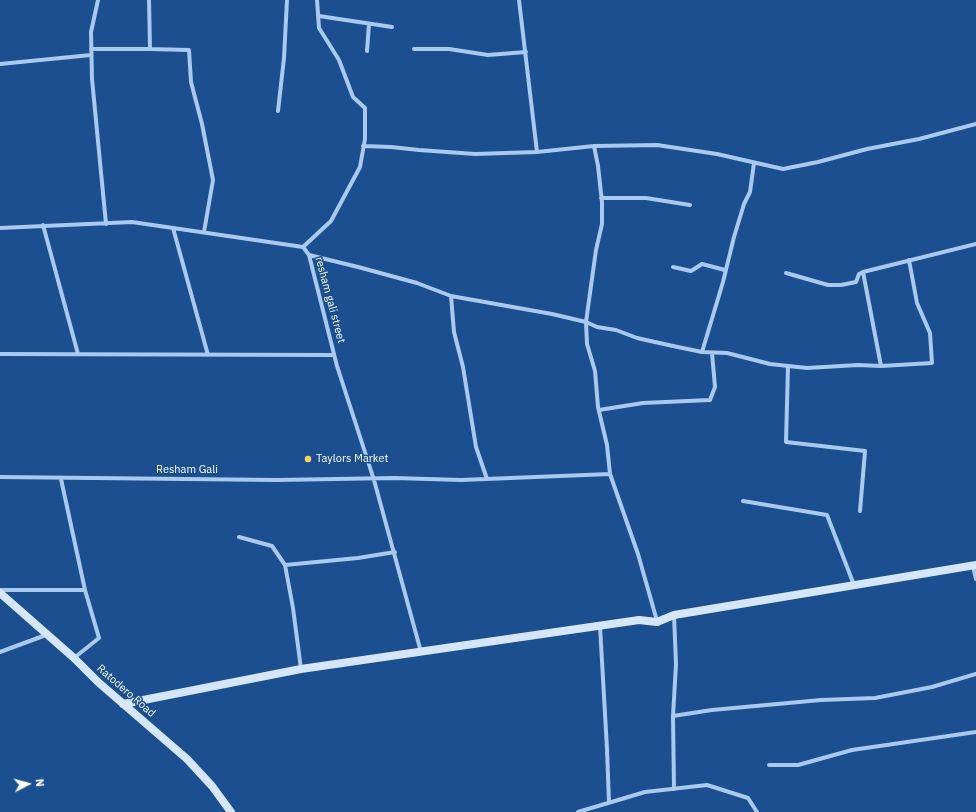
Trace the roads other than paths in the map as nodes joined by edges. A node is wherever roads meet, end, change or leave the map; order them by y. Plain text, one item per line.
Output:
1 (98, 0) edge
2 (149, 0) edge
3 (287, 0) edge
4 (317, 0) edge
5 (519, 0) edge
6 (320, 16) junction
7 (369, 24) junction
8 (392, 27) dead end
9 (150, 49) junction
10 (414, 49) dead end
11 (91, 50) junction
12 (367, 51) dead end
13 (526, 52) junction
14 (91, 56) junction
15 (0, 64) edge
16 (278, 111) dead end
17 (976, 124) edge
18 (363, 146) junction
19 (594, 146) junction
20 (537, 152) junction
21 (754, 163) junction
22 (601, 198) junction
23 (690, 205) dead end
24 (106, 224) junction
25 (43, 225) junction
26 (0, 228) edge
27 (173, 228) junction
28 (204, 232) junction
29 (976, 244) edge
30 (303, 246) junction
31 (309, 255) junction
32 (910, 260) junction
33 (673, 267) dead end
34 (725, 270) junction
35 (863, 272) junction
36 (786, 273) dead end
37 (452, 296) junction
38 (586, 322) junction
39 (702, 352) junction
40 (712, 353) junction
41 (0, 354) edge
42 (78, 354) junction
43 (208, 355) junction
44 (334, 355) junction
45 (788, 366) junction
46 (881, 366) junction
47 (598, 410) junction
48 (610, 474) junction
49 (0, 477) edge
50 (62, 479) junction
51 (487, 479) junction
52 (374, 480) junction
53 (743, 501) dead end
54 (860, 511) dead end
55 (240, 537) dead end
56 (395, 552) junction
57 (285, 565) junction
58 (974, 566) edge
59 (976, 579) edge
60 (855, 585) junction
61 (0, 590) edge
62 (85, 590) junction
63 (0, 593) edge
64 (674, 615) junction
65 (657, 622) junction
66 (600, 626) junction
67 (46, 635) junction
68 (0, 652) edge
69 (422, 652) junction
70 (74, 658) junction
71 (301, 669) junction
72 (976, 674) edge
73 (123, 704) junction
74 (673, 716) junction
75 (976, 732) edge
76 (769, 765) dead end
77 (674, 789) junction
78 (609, 802) junction
79 (231, 812) edge
80 (578, 812) edge
81 (757, 812) edge

1 - 11 street
2 - 9 street
3 - 16 street
4 - 6 street
5 - 13 street
6 - 7 street
6 - 18 street
7 - 8 street
7 - 12 street
9 - 11 street
9 - 28 street
10 - 13 street
11 - 14 street
13 - 20 street
14 - 15 street
14 - 24 street
17 - 21 street
18 - 20 street
18 - 30 street
19 - 20 street
19 - 21 street
19 - 22 street
21 - 34 street
22 - 23 street
22 - 38 street
24 - 25 street, resham gali street
24 - 27 street, resham gali street
25 - 26 street, resham gali street
25 - 42 street
27 - 28 street, resham gali street
27 - 43 street
28 - 30 street, resham gali street
29 - 32 street
30 - 31 street, resham gali street
31 - 37 street
31 - 44 street, resham gali street
32 - 35 street
32 - 46 street
33 - 34 street
34 - 39 street
35 - 36 street
35 - 46 street
37 - 38 street
37 - 51 street
38 - 39 street
38 - 47 street
39 - 40 street
40 - 45 street
40 - 47 street
41 - 42 street
42 - 43 street
43 - 44 street
44 - 52 street, resham gali street
45 - 46 street
45 - 54 street
47 - 48 street
48 - 51 street, Resham Gali
48 - 65 street
49 - 50 street, Resham Gali
50 - 52 street, Resham Gali
50 - 62 street
51 - 52 street, Resham Gali
52 - 56 street, resham gali street
53 - 60 street
55 - 57 street
56 - 57 street
56 - 69 street, resham gali street
57 - 71 street
58 - 59 street
58 - 60 main road
60 - 64 main road
61 - 62 street
62 - 70 street
63 - 67 main road, Ratodero Road
64 - 65 main road
64 - 74 street
65 - 66 main road
66 - 69 main road
66 - 78 street
67 - 68 street
67 - 70 main road, Ratodero Road
69 - 71 main road
70 - 73 main road, Ratodero Road
71 - 73 main road
72 - 74 street
73 - 79 main road, Ratodero Road
74 - 77 street
75 - 76 street
77 - 78 street
77 - 81 street
78 - 80 street

